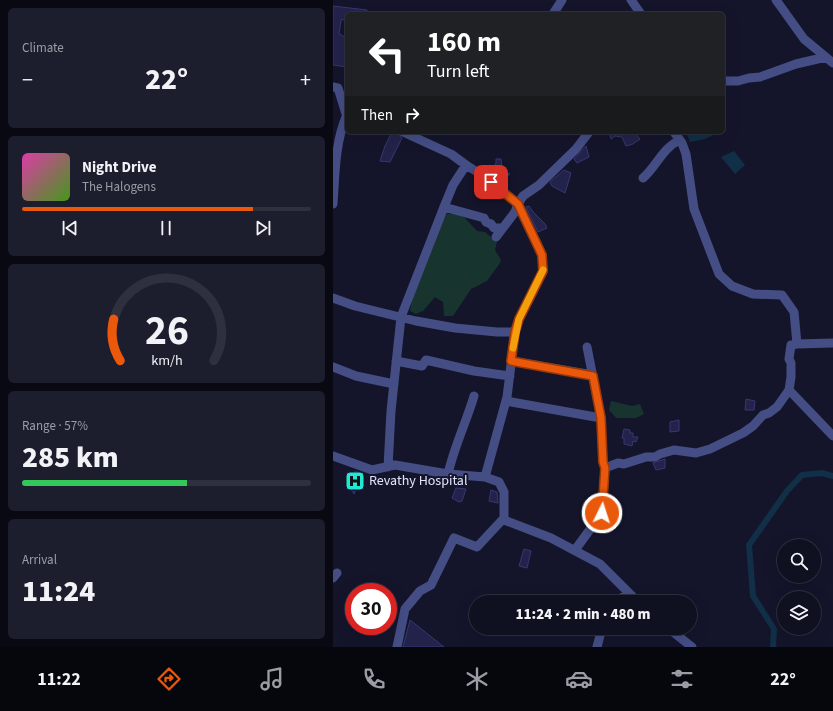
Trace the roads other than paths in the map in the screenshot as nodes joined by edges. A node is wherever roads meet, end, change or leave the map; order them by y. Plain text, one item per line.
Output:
1 (562, 0) edge
2 (631, 0) edge
3 (776, 0) edge
4 (554, 12) edge
5 (640, 12) edge
6 (830, 60) edge
7 (725, 81) edge
8 (333, 87) edge
9 (345, 110) edge
10 (345, 121) edge
11 (407, 134) edge
12 (588, 134) edge
13 (676, 134) edge
14 (680, 140) junction
15 (466, 165) junction
16 (643, 178) dead end
17 (333, 204) edge
18 (518, 204) junction
19 (443, 207) junction
20 (502, 228) junction
21 (496, 237) dead end
22 (333, 298) edge
23 (401, 317) junction
24 (515, 332) junction
25 (797, 344) junction
26 (833, 344) edge
27 (587, 347) dead end
28 (396, 361) junction
29 (511, 361) junction
30 (333, 367) edge
31 (510, 376) junction
32 (593, 376) junction
33 (394, 384) junction
34 (789, 390) junction
35 (474, 396) dead end
36 (506, 401) junction
37 (601, 418) junction
38 (833, 436) edge
39 (333, 456) edge
40 (388, 467) junction
41 (605, 468) junction
42 (448, 474) junction
43 (485, 477) junction
44 (504, 518) junction
45 (575, 550) junction
46 (628, 593) joint
47 (625, 595) edge
48 (600, 635) edge
49 (677, 635) edge
50 (397, 647) edge
51 (597, 647) edge
52 (692, 647) edge

1 - 4 street
2 - 5 street
3 - 6 street
6 - 7 street
8 - 9 street
10 - 17 street
11 - 15 street
12 - 18 street
13 - 14 street
14 - 16 street
14 - 25 street
15 - 18 street
15 - 19 street
18 - 20 street
18 - 24 street
19 - 20 street
19 - 23 street
20 - 21 street
22 - 23 street
23 - 24 street
23 - 28 street
24 - 29 street
25 - 26 street
25 - 34 street
27 - 32 street
28 - 31 street
28 - 33 street
29 - 31 street
29 - 32 street
30 - 33 street
31 - 36 street
32 - 37 street
33 - 40 street
34 - 38 street
34 - 41 street
35 - 42 street
36 - 37 street
36 - 43 street
37 - 41 street
39 - 40 street
40 - 42 street
41 - 45 street
42 - 43 street
43 - 44 street
44 - 45 street
44 - 50 street
45 - 46 street
46 - 47 street
48 - 51 street
49 - 52 street

